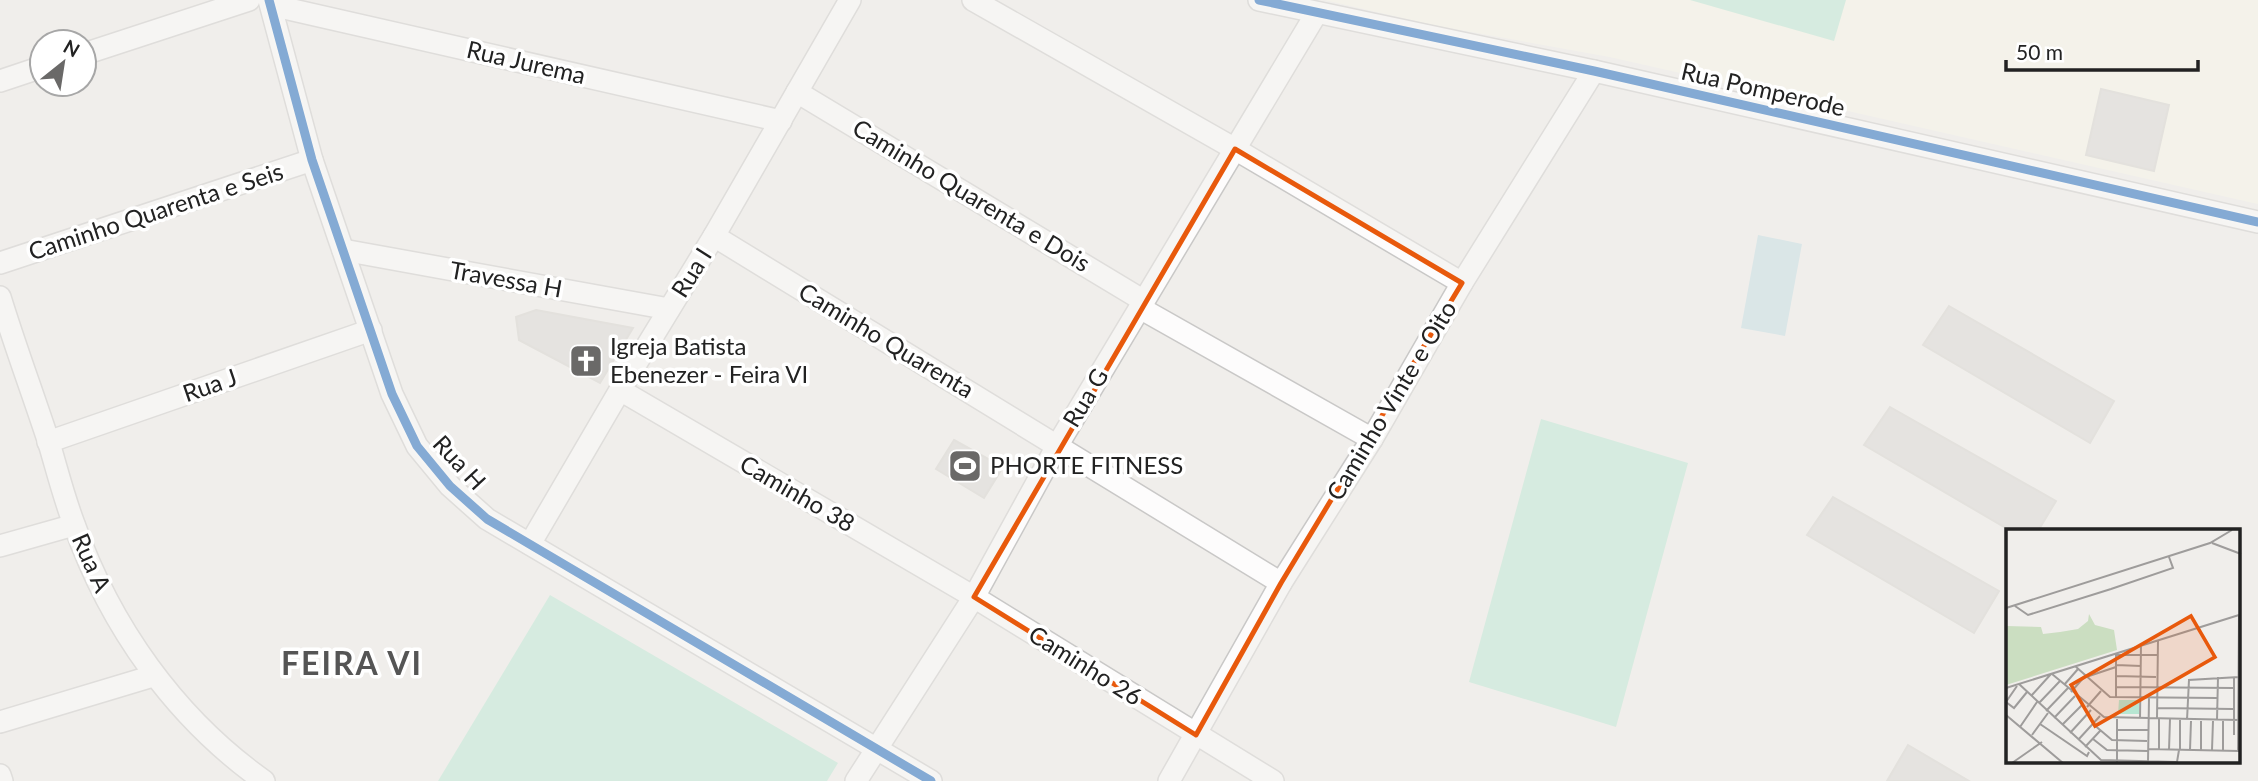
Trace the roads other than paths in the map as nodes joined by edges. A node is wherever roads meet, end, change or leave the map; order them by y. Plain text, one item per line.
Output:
1 (249, 0) edge
2 (850, 0) edge
3 (973, 0) edge
4 (1259, 0) edge
5 (270, 3) edge
6 (1316, 14) junction
7 (98, 49) edge
8 (1594, 71) junction
9 (28, 72) edge
10 (0, 81) edge
11 (797, 92) junction
12 (781, 121) junction
13 (1235, 149) junction
14 (312, 160) junction
15 (2258, 222) edge
16 (715, 236) junction
17 (343, 250) junction
18 (0, 263) edge
19 (1462, 283) junction
20 (0, 297) edge
21 (1142, 304) junction
22 (669, 309) junction
23 (371, 330) junction
24 (10, 361) edge
25 (620, 390) junction
26 (1372, 439) junction
27 (48, 442) junction
28 (1057, 446) junction
29 (74, 525) junction
30 (530, 544) junction
31 (0, 547) edge
32 (1281, 583) junction
33 (974, 597) junction
34 (153, 676) junction
35 (0, 722) edge
36 (1196, 735) junction
37 (876, 749) junction
38 (0, 775) edge
39 (2, 781) edge
40 (264, 781) edge
41 (856, 781) edge
42 (932, 781) edge
43 (1169, 781) edge
44 (1273, 781) edge

1 - 7 street
2 - 11 street, Rua I
3 - 13 street
4 - 6 street, Rua Pomperode
5 - 12 street, Rua Jurema
5 - 14 street, Rua H
6 - 8 street, Rua Pomperode
6 - 13 street, Rua G
8 - 15 street, Rua Pomperode
8 - 19 street, Caminho Vinte e Oito
9 - 10 street
11 - 12 street, Rua I
11 - 21 street, Caminho Quarenta e Dois
12 - 16 street, Rua I
13 - 19 street
13 - 21 street, Rua G
14 - 17 street, Rua H
14 - 18 street, Caminho Quarenta e Seis
16 - 22 street, Rua I
16 - 28 street, Caminho Quarenta
17 - 22 street, Travessa H
17 - 23 street, Rua H
19 - 26 street, Caminho Vinte e Oito
20 - 24 street, Rua A
21 - 26 street, Caminho Quarenta e Dois
21 - 28 street, Rua G
22 - 25 street, Rua I
23 - 27 street, Rua J
23 - 30 street, Rua H
24 - 27 street, Rua A
25 - 30 street, Rua I
25 - 33 street, Caminho 38
26 - 32 street, Caminho Vinte e Oito
27 - 29 street, Rua A
28 - 32 street, Caminho Quarenta
28 - 33 street, Rua G
29 - 31 street
29 - 34 street, Rua A
30 - 37 street, Rua H
32 - 36 street, Caminho Vinte e Oito
33 - 36 street, Caminho 26
33 - 37 street, Rua G
34 - 35 street
34 - 40 street, Rua A
36 - 43 street, Caminho Vinte e Oito
36 - 44 street, Caminho 26
37 - 41 street, Rua G
37 - 42 street, Rua H
38 - 39 street

